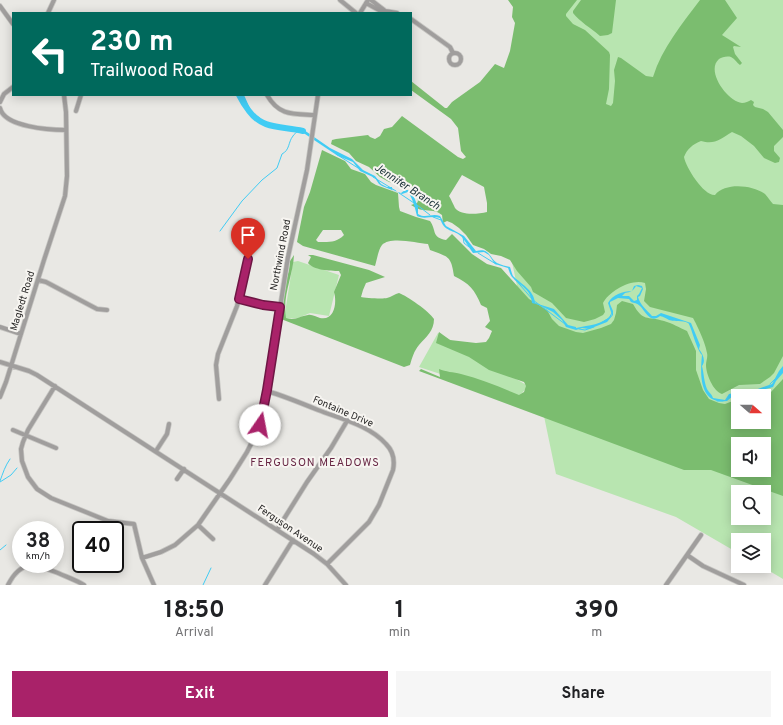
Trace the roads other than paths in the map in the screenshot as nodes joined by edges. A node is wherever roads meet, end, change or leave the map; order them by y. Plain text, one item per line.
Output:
1 (54, 0) edge
2 (340, 0) edge
3 (371, 0) edge
4 (367, 2) edge
5 (0, 6) edge
6 (384, 10) junction
7 (48, 12) edge
8 (355, 12) edge
9 (361, 12) edge
10 (393, 12) edge
11 (412, 20) edge
12 (12, 23) edge
13 (453, 53) dead end
14 (12, 88) edge
15 (64, 96) edge
16 (81, 96) edge
17 (268, 96) edge
18 (318, 96) edge
19 (0, 102) edge
20 (0, 111) edge
21 (76, 111) dead end
22 (314, 115) junction
23 (66, 130) junction
24 (248, 248) dead end
25 (38, 280) junction
26 (239, 299) junction
27 (280, 307) junction
28 (107, 310) dead end
29 (0, 327) edge
30 (21, 334) junction
31 (0, 362) edge
32 (12, 366) junction
33 (55, 386) junction
34 (267, 390) junction
35 (0, 397) edge
36 (219, 399) dead end
37 (347, 421) junction
38 (169, 424) dead end
39 (13, 430) dead end
40 (25, 435) junction
41 (56, 448) dead end
42 (156, 451) junction
43 (184, 469) junction
44 (177, 479) dead end
45 (221, 493) junction
46 (198, 525) junction
47 (277, 530) junction
48 (701, 535) dead end
49 (214, 539) dead end
50 (293, 540) junction
51 (687, 555) junction
52 (142, 558) junction
53 (327, 564) junction
54 (8, 585) edge
55 (84, 585) edge
56 (154, 585) edge
57 (265, 585) edge
58 (346, 585) edge
59 (666, 585) edge
60 (744, 585) edge

1 - 7 street
2 - 8 street
3 - 6 street
4 - 6 street
4 - 9 street
5 - 12 street
6 - 10 street
11 - 13 street
14 - 19 street
15 - 23 street, Magledt Road
16 - 21 street
17 - 22 street
18 - 22 street, Northwind Road
20 - 23 street
22 - 27 street, Northwind Road
23 - 25 street, Magledt Road
24 - 26 street
25 - 28 street
25 - 30 street, Magledt Road
26 - 27 street
26 - 36 street
27 - 34 street, Northwind Road
29 - 30 street
30 - 32 street, Magledt Road
31 - 32 street
32 - 33 street
32 - 35 street, Magledt Road
33 - 40 street
33 - 42 street
34 - 37 street, Fontaine Drive
34 - 45 street, Northwind Road
37 - 47 street
37 - 53 street, Fontaine Drive
38 - 42 street
39 - 40 street
40 - 41 street
40 - 52 street
42 - 43 street
43 - 44 street
43 - 45 street
45 - 46 street, Northwind Road
45 - 47 street, Ferguson Avenue
46 - 49 street
46 - 52 street, Northwind Road
47 - 50 street, Ferguson Avenue
48 - 51 street
50 - 53 street, Ferguson Avenue
50 - 57 street
51 - 59 street
51 - 60 street
52 - 56 street
53 - 58 street, Ferguson Avenue
54 - 55 street

